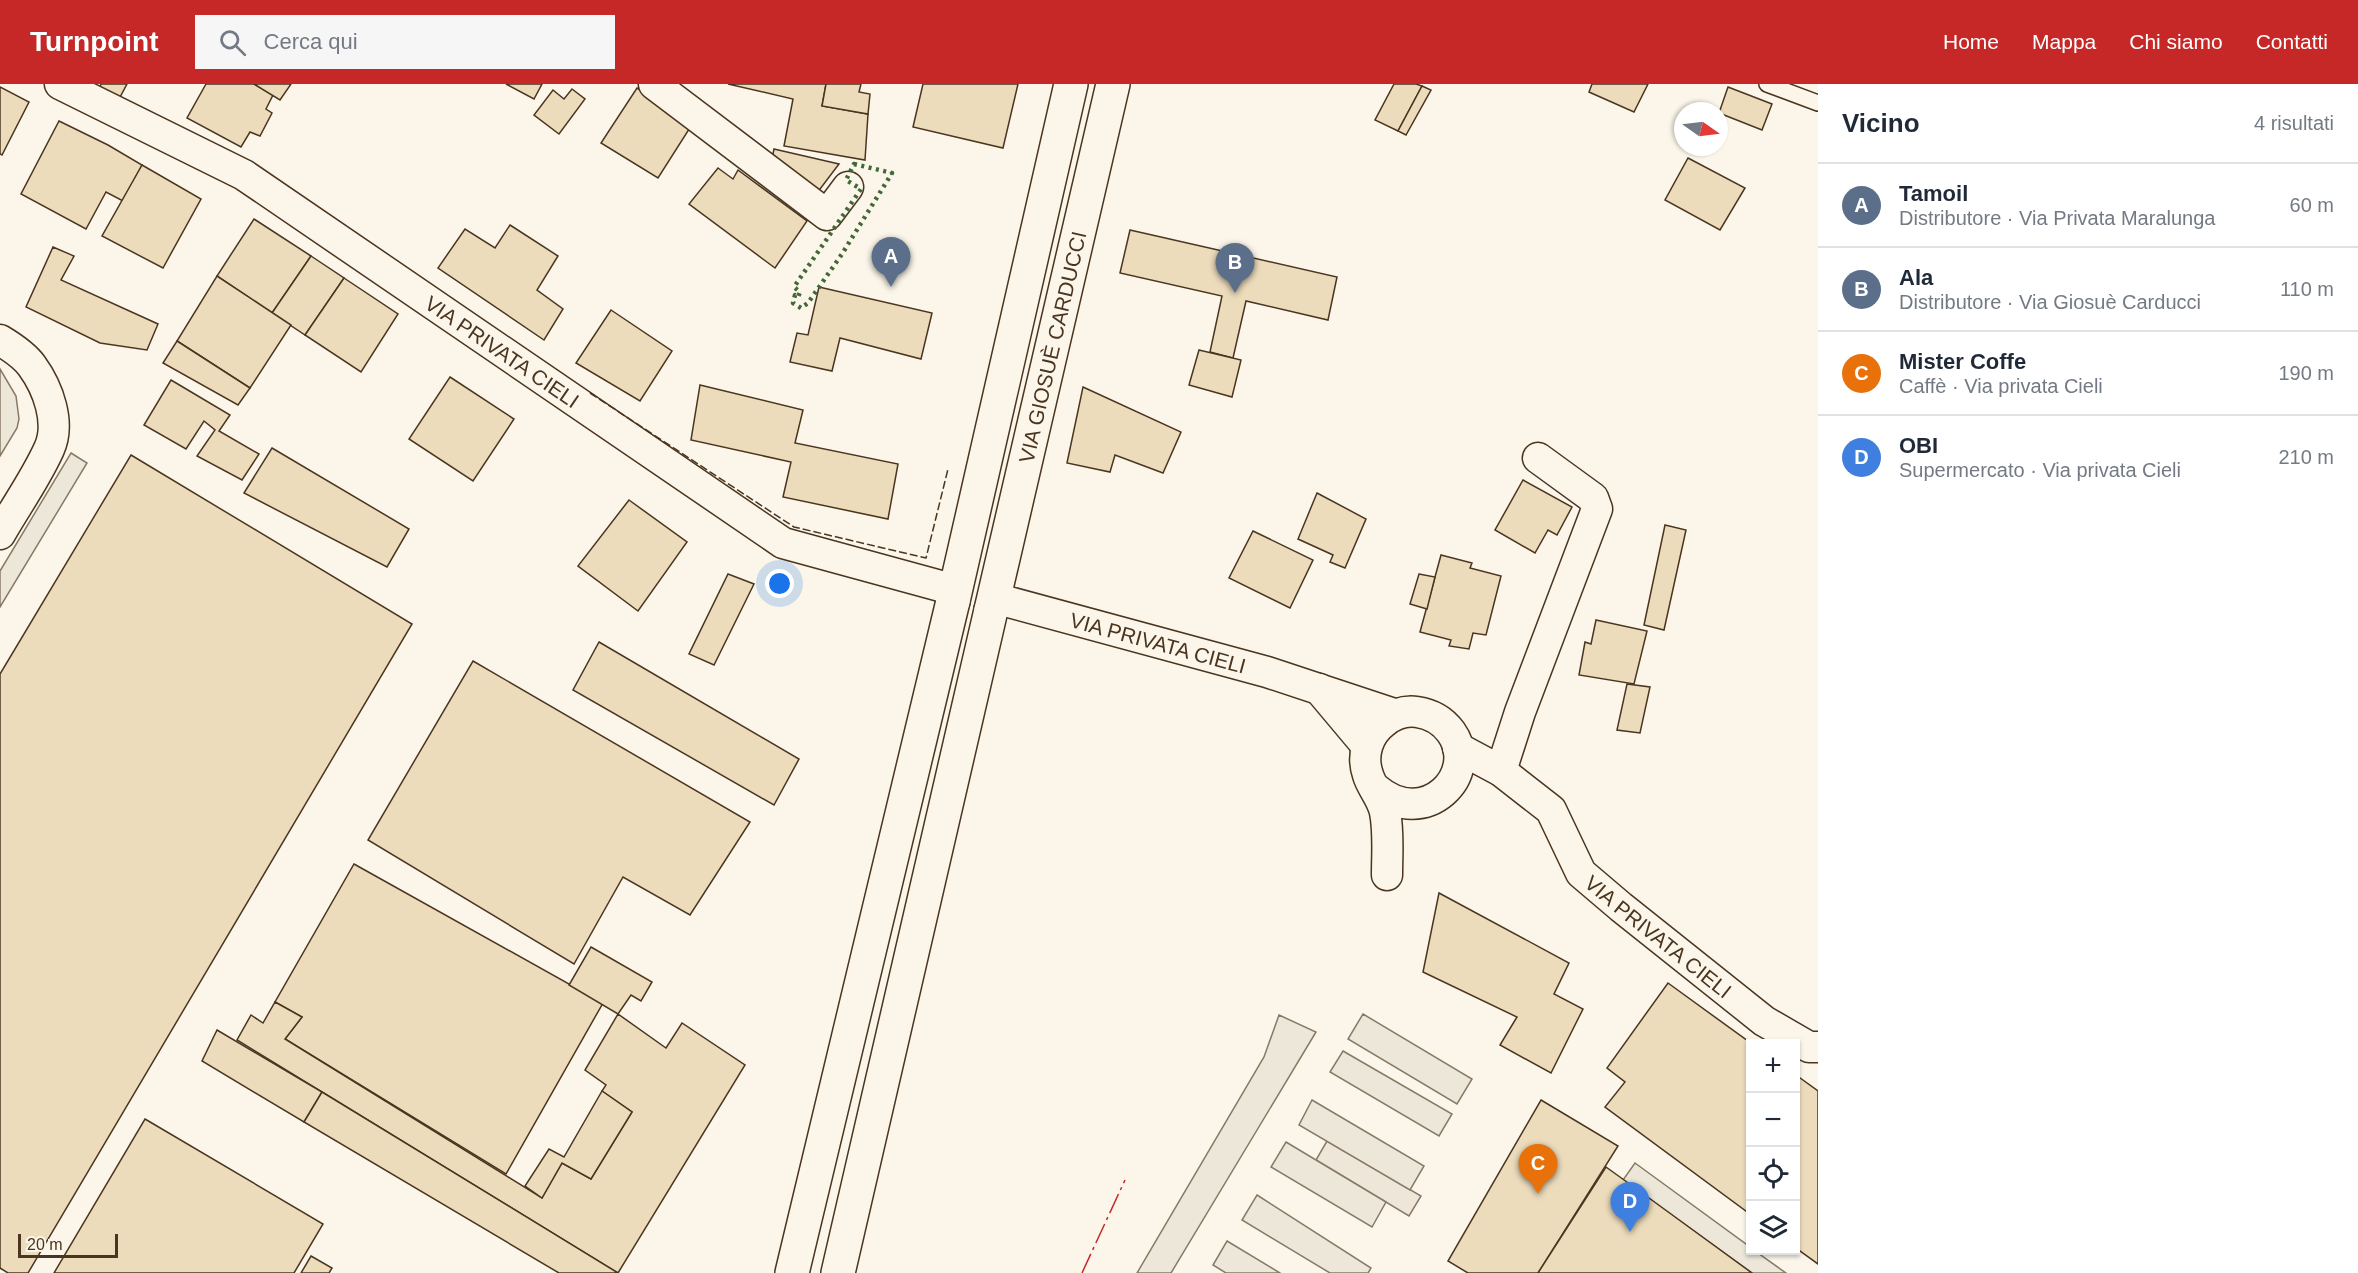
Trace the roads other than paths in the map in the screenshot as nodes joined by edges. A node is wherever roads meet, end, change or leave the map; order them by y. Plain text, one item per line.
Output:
1 (60, 84) edge
2 (654, 84) edge
3 (1071, 84) edge
4 (1113, 84) edge
5 (1767, 84) edge
6 (1818, 103) edge
7 (848, 187) dead end
8 (0, 340) edge
9 (1538, 458) dead end
10 (0, 534) edge
11 (954, 595) junction
12 (993, 604) junction
13 (1319, 689) junction
14 (1394, 714) junction
15 (1366, 745) junction
16 (1458, 748) junction
17 (1501, 771) junction
18 (1449, 785) junction
19 (1376, 789) junction
20 (1417, 805) junction
21 (1818, 1047) edge
22 (792, 1273) edge
23 (838, 1273) edge

1 - 11 street, VIA PRIVATA CIELI
2 - 7 street
3 - 11 main road, VIA GIOSUÈ CARDUCCI
4 - 12 main road, VIA GIOSUÈ CARDUCCI
5 - 6 lane
8 - 10 street
9 - 17 street
11 - 22 main road, VIA GIOSUÈ CARDUCCI
12 - 13 street, VIA PRIVATA CIELI
12 - 23 main road, VIA GIOSUÈ CARDUCCI
13 - 14 street, VIA PRIVATA CIELI
13 - 15 street
14 - 15 street
14 - 16 street
15 - 19 street
16 - 17 street, VIA PRIVATA CIELI
16 - 18 street
17 - 18 street
17 - 21 street, VIA PRIVATA CIELI
18 - 20 street
19 - 20 street
19 - 20 street

